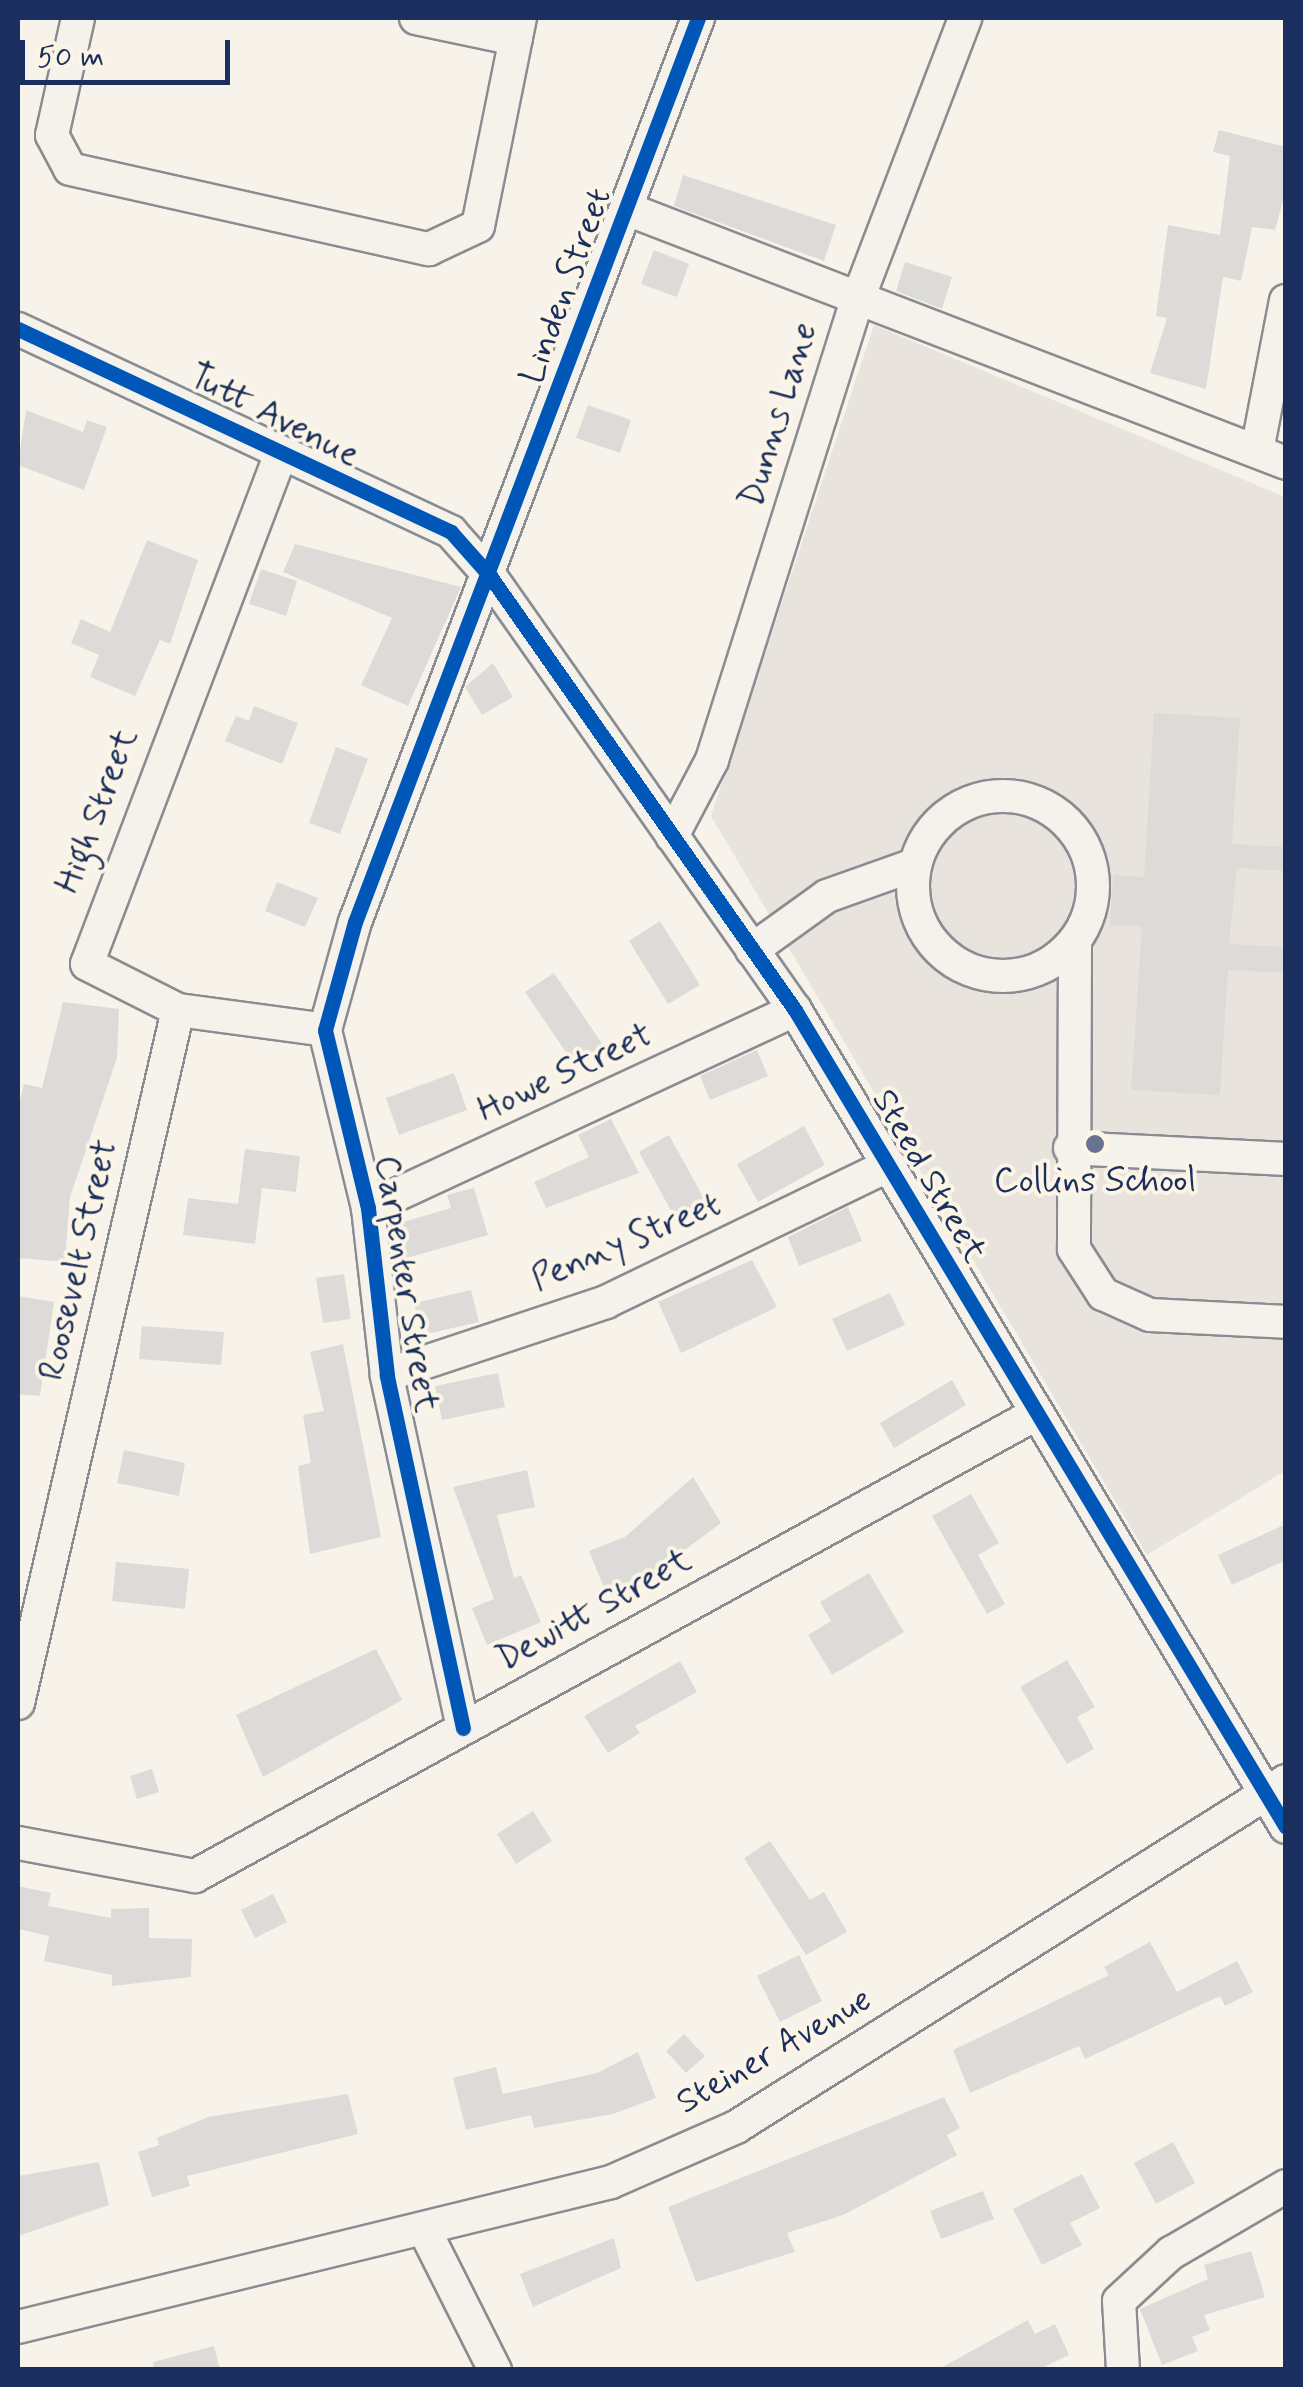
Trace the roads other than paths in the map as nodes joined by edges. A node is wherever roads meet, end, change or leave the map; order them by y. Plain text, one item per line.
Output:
1 (78, 18) edge
2 (416, 18) edge
3 (698, 18) edge
4 (965, 18) edge
5 (518, 28) edge
6 (627, 209) junction
7 (1286, 302) edge
8 (856, 304) junction
9 (18, 329) edge
10 (280, 456) junction
11 (1271, 457) edge
12 (490, 576) junction
13 (672, 836) junction
14 (914, 865) junction
15 (1075, 945) junction
16 (752, 950) junction
17 (178, 1010) junction
18 (795, 1010) junction
19 (325, 1030) junction
20 (1070, 1148) junction
21 (1286, 1158) edge
22 (890, 1165) junction
23 (368, 1208) junction
24 (1286, 1322) edge
25 (387, 1375) junction
26 (1032, 1416) junction
27 (18, 1703) edge
28 (462, 1728) junction
29 (1278, 1786) edge
30 (1286, 1827) edge
31 (18, 1843) edge
32 (1286, 2186) edge
33 (426, 2231) junction
34 (18, 2327) edge
35 (495, 2370) edge
36 (1123, 2370) edge

1 - 5 street
2 - 5 street
3 - 6 street, Linden Street
4 - 8 street, Dunns Lane
6 - 8 street
6 - 12 street, Linden Street
7 - 11 street
8 - 11 street
8 - 13 street, Dunns Lane
9 - 10 street, Tutt Avenue
10 - 12 street, Tutt Avenue
10 - 17 street, High Street
12 - 13 street, Steed Street
12 - 19 street, Carpenter Street
13 - 16 street, Steed Street
14 - 15 street
14 - 15 street
14 - 16 street
15 - 20 street
16 - 18 street, Steed Street
17 - 19 street, High Street
17 - 27 street, Roosevelt Street
18 - 22 street, Steed Street
18 - 23 street, Howe Street
19 - 23 street, Carpenter Street
20 - 21 street
20 - 24 street
22 - 25 street, Penny Street
22 - 26 street, Steed Street
23 - 25 street, Carpenter Street
25 - 28 street, Carpenter Street
26 - 28 street, Dewitt Street
26 - 29 street, Steed Street
28 - 31 street, Dewitt Street
29 - 30 street, Steed Street
29 - 33 street, Steiner Avenue
32 - 36 street
33 - 34 street, Steiner Avenue
33 - 35 street

